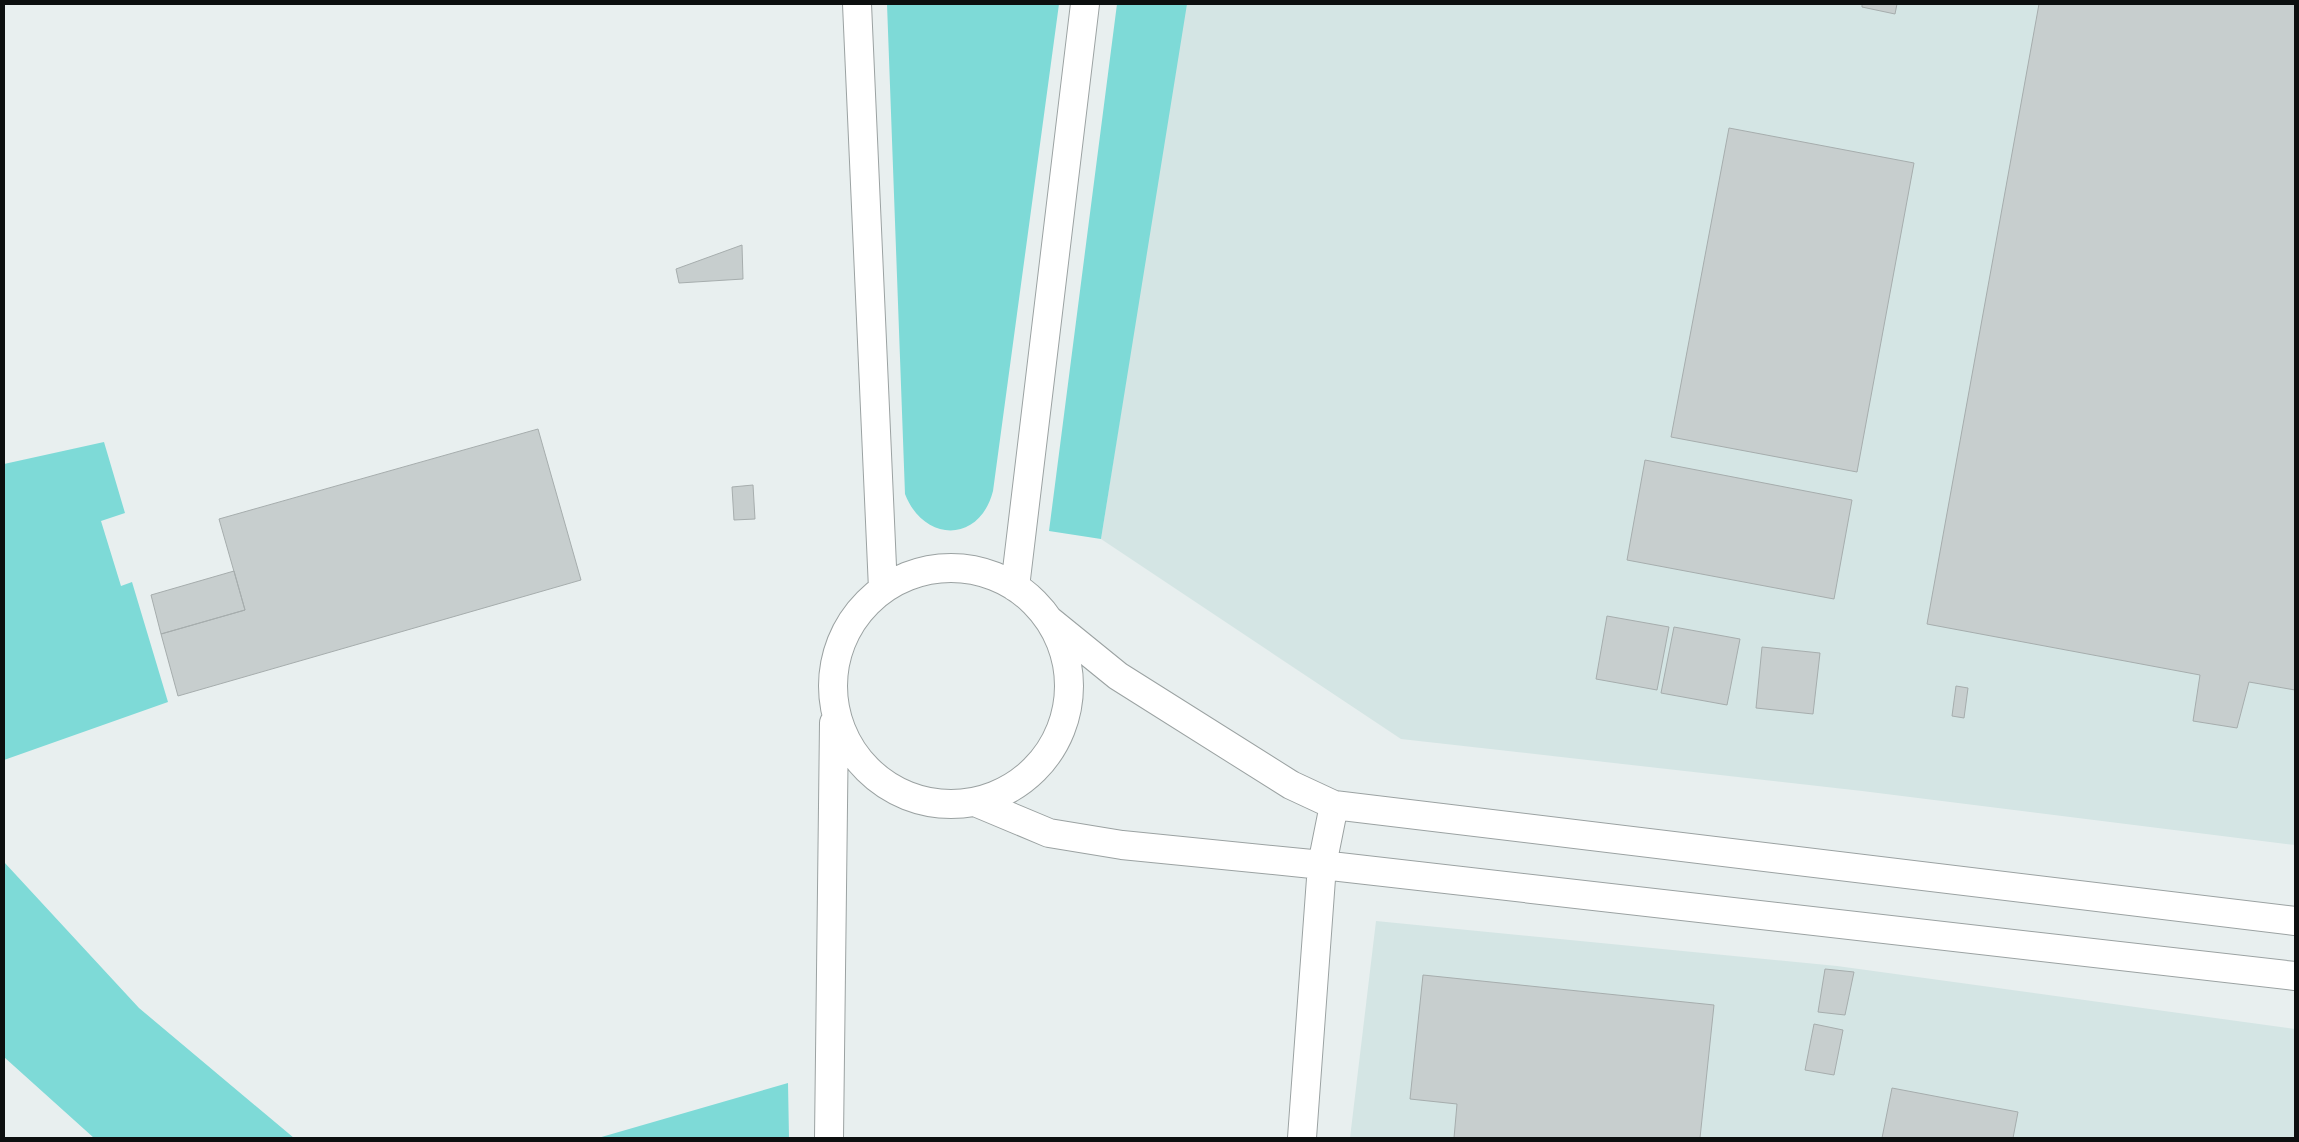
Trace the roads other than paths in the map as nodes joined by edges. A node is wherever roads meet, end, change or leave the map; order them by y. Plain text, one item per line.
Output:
1 (857, 4) edge
2 (1085, 4) edge
3 (1015, 587) junction
4 (883, 589) junction
5 (1049, 620) junction
6 (834, 711) junction
7 (975, 802) junction
8 (1334, 805) junction
9 (1322, 865) junction
10 (2295, 920) edge
11 (2295, 976) edge
12 (829, 1138) edge
13 (1302, 1138) edge

1 - 4 street
2 - 3 street
3 - 4 street
3 - 5 street
4 - 6 street
5 - 7 street
5 - 8 street
6 - 7 street
6 - 12 street
7 - 9 street
8 - 9 street
8 - 10 street
9 - 11 street
9 - 13 street

